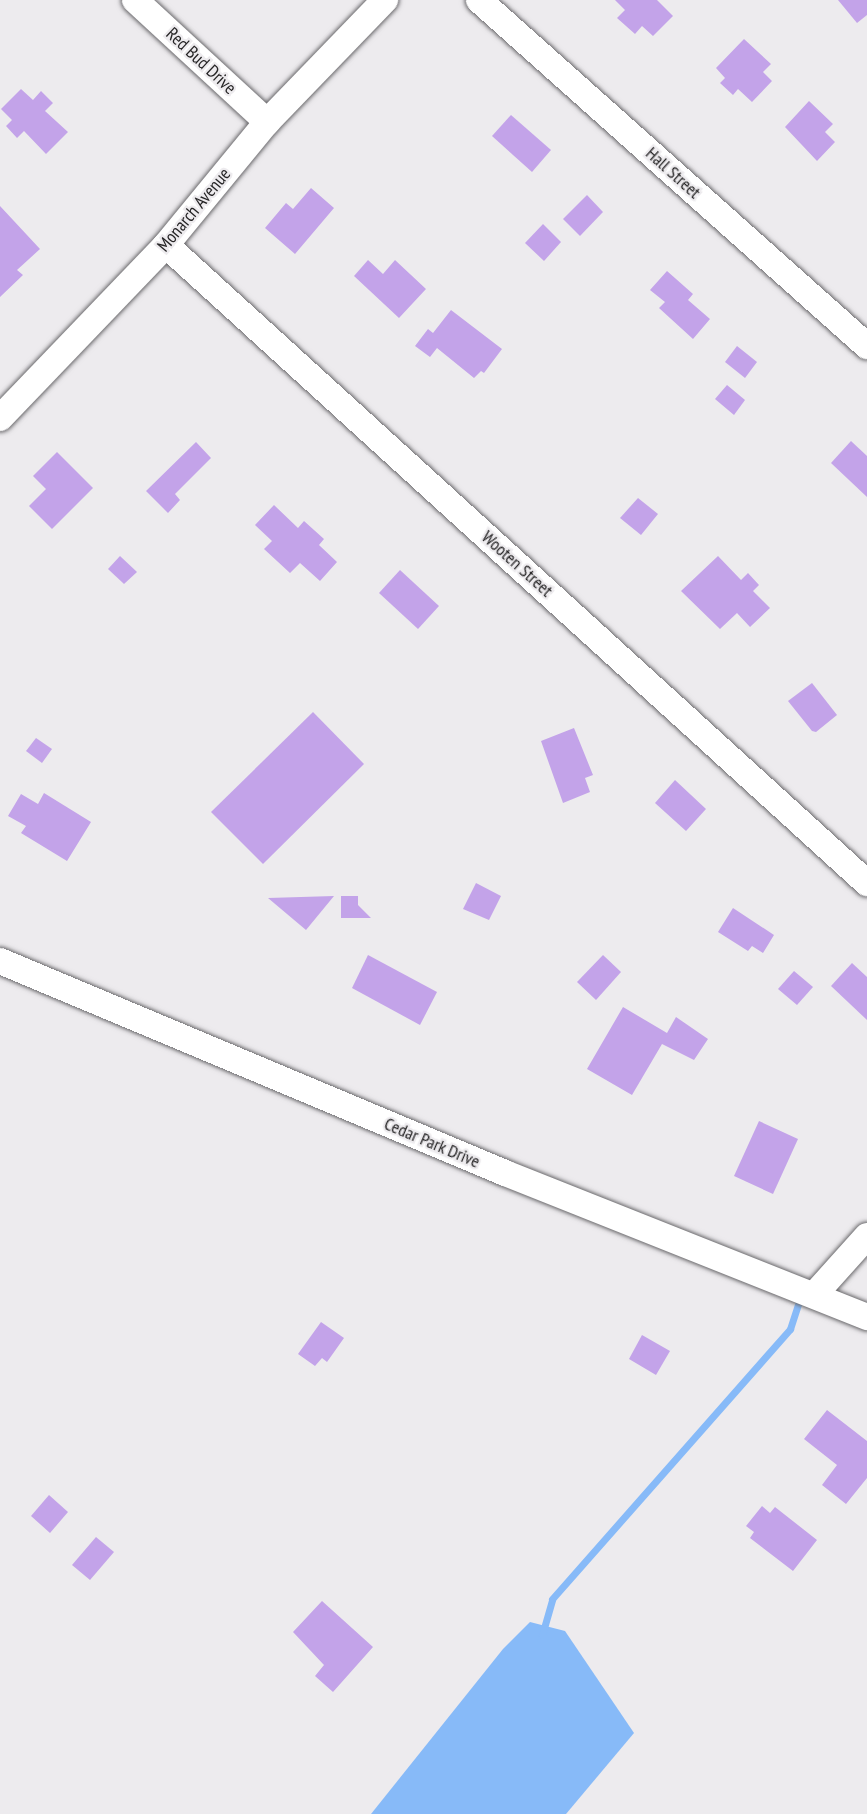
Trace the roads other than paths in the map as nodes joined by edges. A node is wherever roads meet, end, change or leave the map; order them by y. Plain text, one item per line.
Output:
1 (135, 0) edge
2 (385, 0) edge
3 (479, 0) edge
4 (267, 122) junction
5 (166, 244) junction
6 (867, 346) edge
7 (0, 418) edge
8 (867, 883) edge
9 (0, 961) edge
10 (867, 1236) edge
11 (815, 1294) junction
12 (867, 1317) edge

1 - 4 street, Red Bud Drive
2 - 4 street, Monarch Avenue
3 - 6 street, Hall Street
4 - 5 street, Monarch Avenue
5 - 7 street, Monarch Avenue
5 - 8 street, Wooten Street
9 - 11 street, Cedar Park Drive
10 - 11 street
11 - 12 street, Cedar Park Drive

